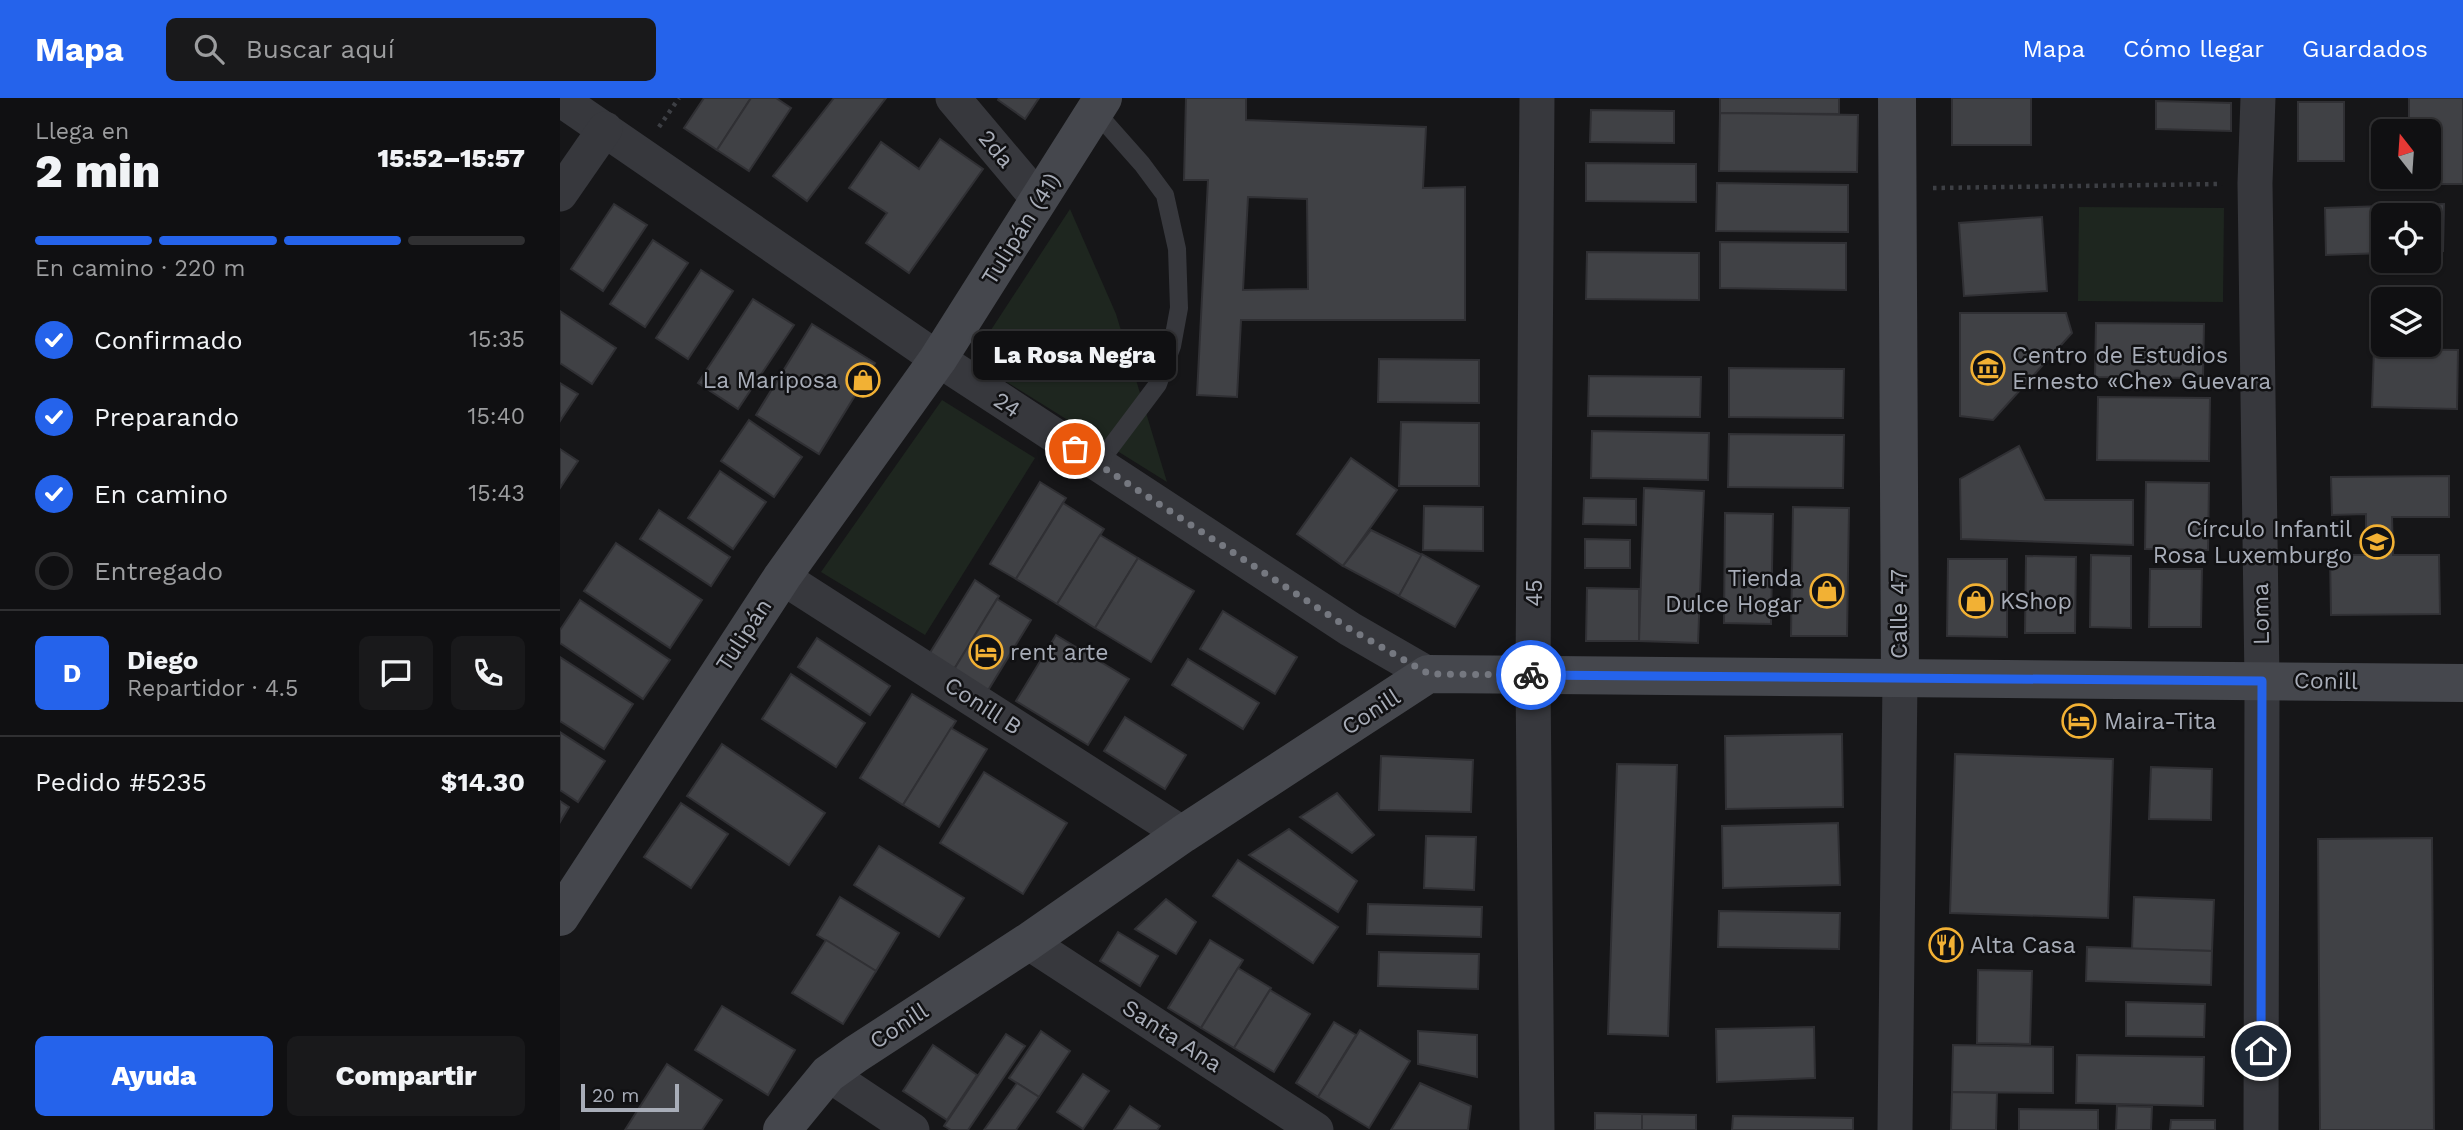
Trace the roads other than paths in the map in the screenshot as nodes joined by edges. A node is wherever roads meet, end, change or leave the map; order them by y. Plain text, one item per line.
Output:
1 (1537, 98) edge
2 (1897, 98) edge
3 (2258, 98) edge
4 (560, 99) edge
5 (960, 101) edge
6 (1099, 104) edge
7 (605, 129) junction
8 (560, 194) edge
9 (1039, 200) junction
10 (938, 359) junction
11 (1098, 464) junction
12 (782, 577) junction
13 (1429, 674) junction
14 (1534, 675) junction
15 (1900, 678) junction
16 (2262, 681) junction
17 (2463, 683) edge
18 (1184, 834) junction
19 (560, 917) edge
20 (1028, 942) junction
21 (828, 1074) junction
22 (782, 1130) edge
23 (912, 1130) edge
24 (1316, 1130) edge
25 (1537, 1130) edge
26 (1895, 1130) edge
27 (2261, 1130) edge

1 - 14 street, 45
2 - 15 street, Calle 47
3 - 16 street, Loma
4 - 7 street, 24
5 - 9 street, 2da
6 - 9 street, Tulipán (41)
6 - 11 lane
7 - 8 street
7 - 10 street, 24
9 - 10 street, Tulipán (41)
10 - 11 street, 24
10 - 12 street, Tulipán
11 - 13 street, 24
12 - 18 street, Conill B
12 - 19 street, Tulipán
13 - 14 street, Conill
13 - 18 street, Conill
14 - 15 street, Conill
14 - 25 street, 45
15 - 16 street, Conill
15 - 26 street, Calle 47
16 - 17 street, Conill
16 - 27 street, Loma
18 - 20 street, Conill
20 - 21 street, Conill
20 - 24 street, Santa Ana
21 - 22 street, Conill
21 - 23 street

